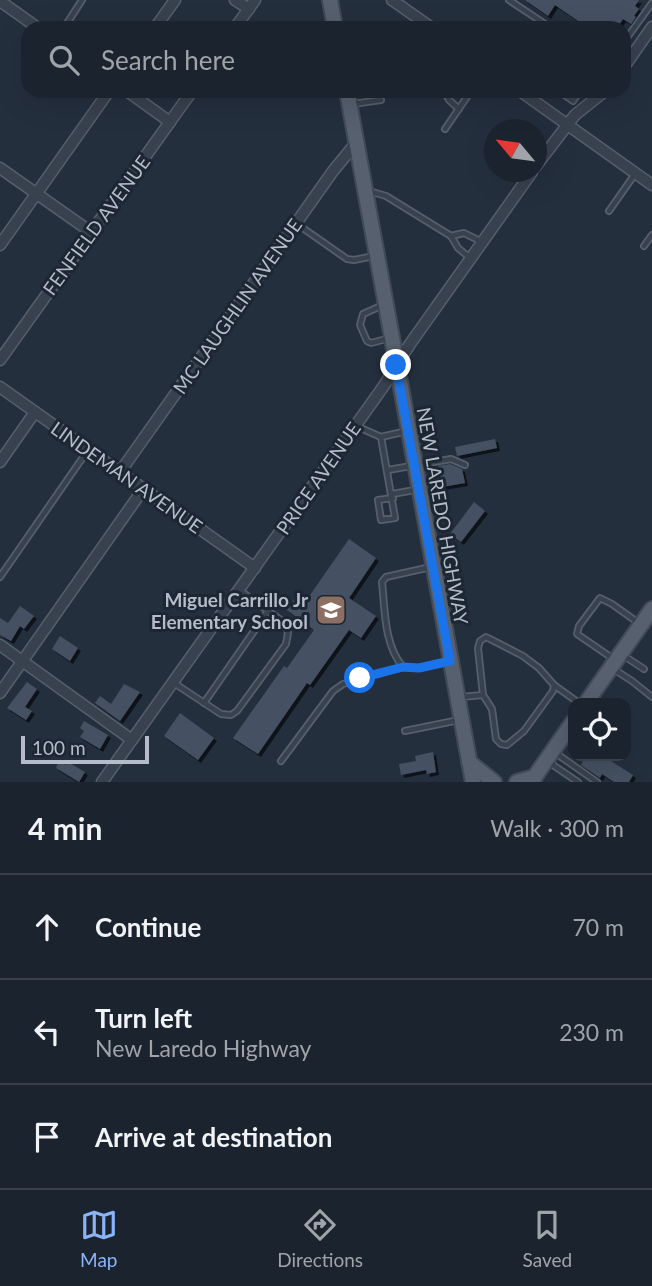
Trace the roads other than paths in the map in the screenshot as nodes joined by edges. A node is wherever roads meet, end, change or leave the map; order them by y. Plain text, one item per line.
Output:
1 (82, 0) edge
2 (175, 0) edge
3 (236, 0) edge
4 (330, 0) edge
5 (391, 0) edge
6 (509, 0) edge
7 (652, 3) edge
8 (3, 4) edge
9 (252, 4) edge
10 (28, 21) edge
11 (68, 21) edge
12 (160, 21) edge
13 (240, 21) edge
14 (334, 21) edge
15 (422, 21) edge
16 (540, 21) edge
17 (652, 27) edge
18 (631, 32) edge
19 (631, 57) edge
20 (104, 98) edge
21 (137, 98) edge
22 (187, 98) edge
23 (348, 98) edge
24 (447, 98) edge
25 (466, 98) edge
26 (530, 98) edge
27 (595, 98) edge
28 (381, 100) dead end
29 (459, 109) junction
30 (170, 121) junction
31 (566, 124) junction
32 (445, 129) dead end
33 (356, 143) junction
34 (547, 152) edge
35 (0, 168) edge
36 (636, 173) junction
37 (525, 182) edge
38 (652, 185) edge
39 (364, 190) junction
40 (36, 194) junction
41 (609, 211) dead end
42 (296, 223) junction
43 (91, 232) junction
44 (652, 235) edge
45 (451, 236) junction
46 (482, 242) junction
47 (0, 245) edge
48 (644, 246) dead end
49 (376, 256) junction
50 (471, 258) junction
51 (385, 304) junction
52 (391, 338) junction
53 (0, 360) edge
54 (396, 365) junction
55 (0, 387) edge
56 (35, 412) junction
57 (355, 426) junction
58 (408, 431) junction
59 (381, 437) junction
60 (88, 449) junction
61 (0, 462) edge
62 (465, 465) dead end
63 (414, 466) junction
64 (388, 470) junction
65 (120, 472) junction
66 (144, 488) junction
67 (419, 490) junction
68 (392, 496) junction
69 (432, 567) junction
70 (255, 568) junction
71 (0, 578) edge
72 (239, 590) junction
73 (652, 609) edge
74 (268, 611) junction
75 (645, 626) edge
76 (0, 645) edge
77 (22, 661) junction
78 (450, 661) junction
79 (616, 661) junction
80 (403, 667) junction
81 (644, 669) dead end
82 (173, 682) junction
83 (554, 685) junction
84 (0, 693) edge
85 (483, 695) junction
86 (652, 697) edge
87 (457, 698) junction
88 (572, 698) edge
89 (590, 698) edge
90 (204, 703) junction
91 (461, 719) junction
92 (568, 729) edge
93 (405, 731) dead end
94 (464, 736) junction
95 (132, 740) junction
96 (550, 756) junction
97 (281, 761) dead end
98 (469, 762) junction
99 (533, 780) edge
100 (102, 782) edge
101 (466, 782) edge
102 (473, 782) edge
103 (494, 782) edge
104 (517, 782) edge
105 (578, 782) edge
106 (597, 782) edge

1 - 11 lane
2 - 12 street
3 - 9 street
4 - 14 main road
5 - 15 street
6 - 16 lane
7 - 18 lane
8 - 10 street
9 - 13 street
17 - 19 street
20 - 40 street
21 - 30 street
22 - 30 street, FENFIELD AVENUE
23 - 28 lane
23 - 33 main road, NEW LAREDO HIGHWAY
24 - 29 lane
25 - 29 lane
26 - 31 street
27 - 31 street
29 - 32 lane
30 - 43 street, FENFIELD AVENUE
31 - 34 street
31 - 36 street
33 - 39 main road, NEW LAREDO HIGHWAY
33 - 42 street, MC LAUGHLIN AVENUE
35 - 40 street
36 - 38 street
36 - 41 lane
37 - 46 street, PRICE AVENUE
39 - 45 lane
39 - 49 main road, NEW LAREDO HIGHWAY
40 - 43 street
40 - 47 street
42 - 49 lane
42 - 65 street, MC LAUGHLIN AVENUE
43 - 53 street, FENFIELD AVENUE
44 - 48 lane
45 - 46 lane
45 - 50 lane
46 - 50 street, PRICE AVENUE
49 - 51 main road, NEW LAREDO HIGHWAY
50 - 54 street, PRICE AVENUE
51 - 52 main road, NEW LAREDO HIGHWAY
51 - 52 lane
52 - 54 main road, NEW LAREDO HIGHWAY
54 - 57 street, PRICE AVENUE
54 - 58 main road, NEW LAREDO HIGHWAY
55 - 56 street, LINDEMAN AVENUE
56 - 60 street, LINDEMAN AVENUE
56 - 61 street
57 - 59 lane
57 - 70 street, PRICE AVENUE
58 - 59 lane
58 - 63 main road, NEW LAREDO HIGHWAY
59 - 64 lane
60 - 65 street, LINDEMAN AVENUE
60 - 71 lane
62 - 63 lane
63 - 64 lane
63 - 67 main road, NEW LAREDO HIGHWAY
64 - 68 lane
65 - 66 street, LINDEMAN AVENUE
66 - 70 street, LINDEMAN AVENUE
66 - 77 street
67 - 68 lane
67 - 69 main road, NEW LAREDO HIGHWAY
68 - 68 lane
69 - 78 main road, NEW LAREDO HIGHWAY
69 - 80 lane
70 - 72 street, PRICE AVENUE
72 - 74 lane
72 - 82 street, PRICE AVENUE
73 - 75 main road
74 - 90 lane
74 - 90 lane
75 - 79 main road
75 - 79 lane
76 - 77 street
77 - 84 street
77 - 95 street
78 - 80 lane
78 - 87 main road, NEW LAREDO HIGHWAY
79 - 81 lane
79 - 86 lane
79 - 89 main road
80 - 97 lane
82 - 90 lane
82 - 95 street, PRICE AVENUE
83 - 85 lane
83 - 85 lane
83 - 88 lane
85 - 87 lane
87 - 91 main road, NEW LAREDO HIGHWAY
91 - 93 lane
91 - 94 main road, NEW LAREDO HIGHWAY
92 - 96 main road
94 - 98 main road, NEW LAREDO HIGHWAY
94 - 101 main road
95 - 100 street, PRICE AVENUE
96 - 99 main road
96 - 105 lane
96 - 106 lane
98 - 102 main road, NEW LAREDO HIGHWAY
98 - 103 main road
99 - 104 main road

